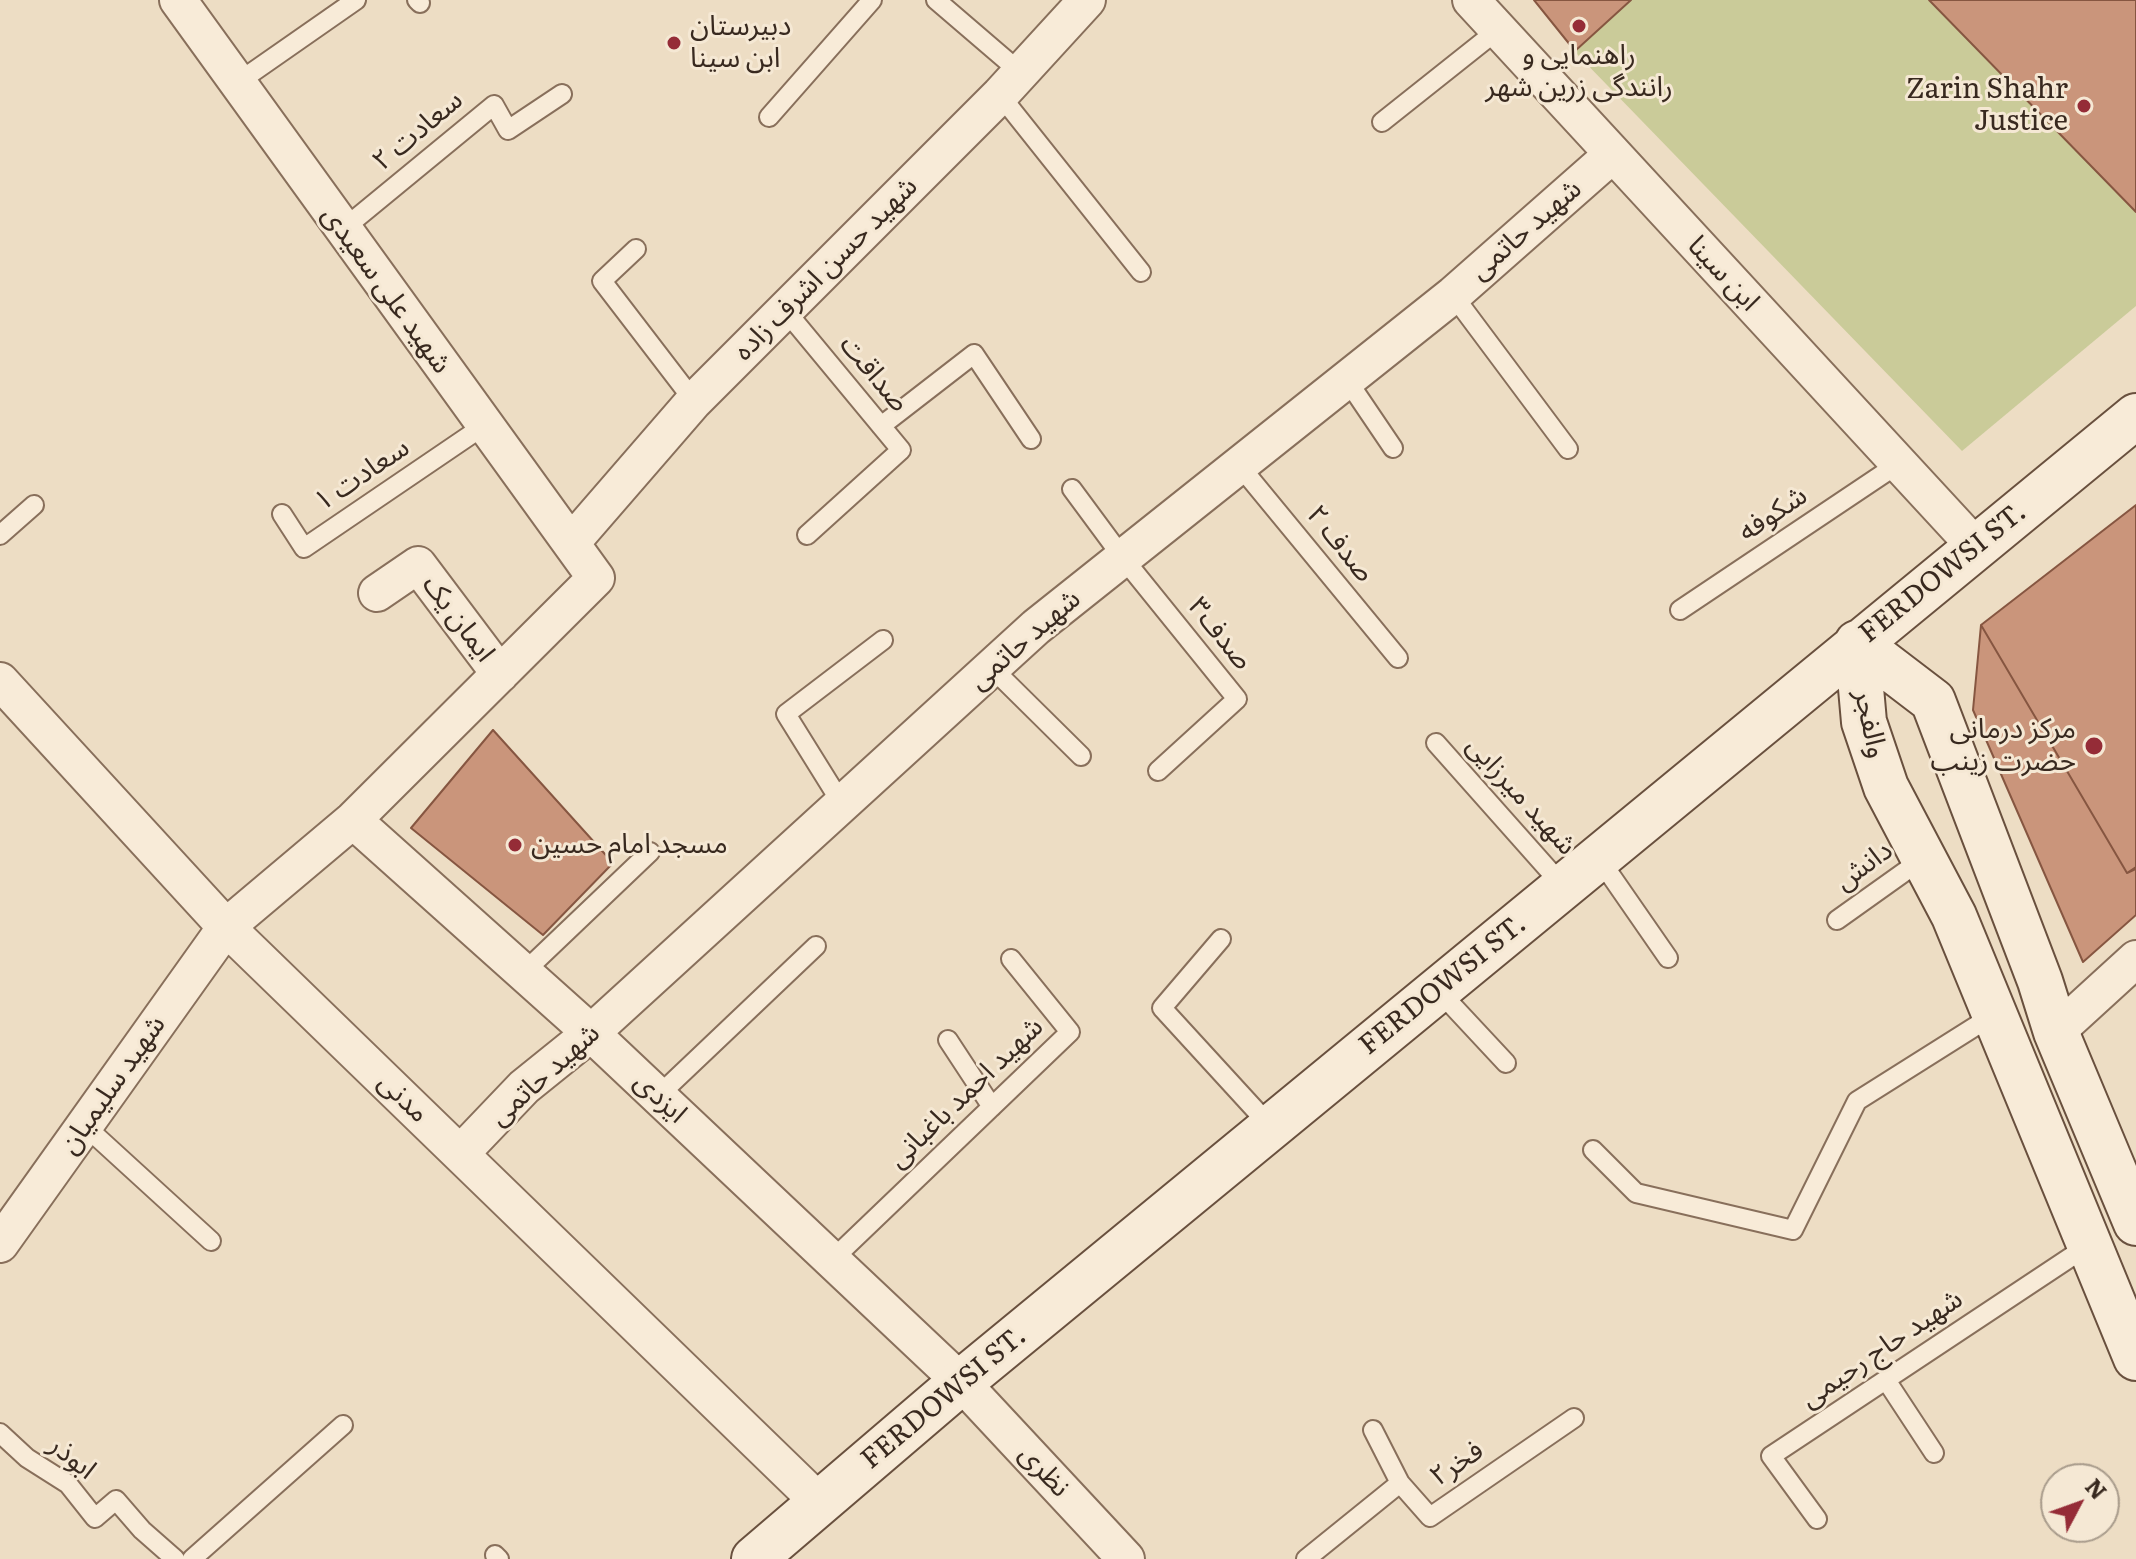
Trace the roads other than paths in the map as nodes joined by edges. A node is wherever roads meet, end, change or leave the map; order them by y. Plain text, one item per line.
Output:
1 (178, 0) edge
2 (356, 0) edge
3 (872, 0) edge
4 (936, 0) edge
5 (1087, 0) edge
6 (1471, 0) edge
7 (1499, 29) junction
8 (237, 83) junction
9 (1010, 84) junction
10 (562, 94) dead end
11 (769, 117) dead end
12 (1382, 122) dead end
13 (1613, 154) junction
14 (342, 230) junction
15 (636, 249) dead end
16 (1141, 272) dead end
17 (1453, 295) junction
18 (785, 310) junction
19 (1347, 380) junction
20 (694, 401) junction
21 (2136, 416) edge
22 (485, 425) junction
23 (881, 426) junction
24 (1031, 439) dead end
25 (1393, 448) dead end
26 (1568, 449) dead end
27 (1898, 464) junction
28 (1239, 465) junction
29 (1072, 489) dead end
30 (34, 505) dead end
31 (282, 514) dead end
32 (0, 535) edge
33 (807, 535) dead end
34 (571, 543) junction
35 (1976, 547) junction
36 (1123, 558) junction
37 (377, 593) dead end
38 (1680, 610) dead end
39 (883, 640) dead end
40 (1857, 643) junction
41 (1398, 658) dead end
42 (992, 668) junction
43 (500, 674) junction
44 (0, 682) edge
45 (1436, 743) dead end
46 (1081, 756) dead end
47 (1158, 771) dead end
48 (842, 804) junction
49 (353, 820) junction
50 (650, 852) dead end
51 (1598, 857) junction
52 (1924, 858) junction
53 (1563, 886) junction
54 (1837, 920) dead end
55 (226, 927) junction
56 (1221, 939) dead end
57 (816, 946) dead end
58 (1668, 958) dead end
59 (1011, 959) dead end
60 (2136, 959) edge
61 (523, 973) junction
62 (1437, 989) junction
63 (1995, 1014) junction
64 (2056, 1032) junction
65 (591, 1033) junction
66 (948, 1040) dead end
67 (1506, 1063) dead end
68 (658, 1096) junction
69 (992, 1107) junction
70 (84, 1125) junction
71 (1271, 1127) junction
72 (1593, 1150) dead end
73 (461, 1153) junction
74 (2136, 1223) edge
75 (6, 1224) edge
76 (211, 1241) dead end
77 (2089, 1245) junction
78 (832, 1260) junction
79 (2136, 1358) edge
80 (1886, 1380) junction
81 (961, 1382) junction
82 (1574, 1418) dead end
83 (343, 1425) dead end
84 (1373, 1430) dead end
85 (0, 1433) edge
86 (1934, 1453) dead end
87 (1400, 1483) junction
88 (820, 1503) junction
89 (1817, 1519) dead end
90 (175, 1559) edge
91 (192, 1559) edge
92 (754, 1559) edge
93 (1126, 1559) edge
94 (1306, 1559) edge

1 - 8 street, شهید علی سعیدی
2 - 8 lane
3 - 11 lane
4 - 9 lane
5 - 9 street, شهید حسن اشرف زاده
6 - 7 street, ابن سینا
7 - 12 lane
7 - 13 street, ابن سینا
8 - 14 street, شهید علی سعیدی
9 - 16 lane
9 - 18 street, شهید حسن اشرف زاده
10 - 14 lane, سعادت ۲
13 - 17 street, شهید حاتمی
13 - 27 street, ابن سینا
14 - 22 street, شهید علی سعیدی
15 - 20 lane
17 - 19 street, شهید حاتمی
17 - 26 lane
18 - 20 street, شهید حسن اشرف زاده
18 - 23 lane, صداقت
19 - 25 lane
19 - 28 street, شهید حاتمی
20 - 34 street, شهید حسن اشرف زاده
21 - 35 street, FERDOWSI ST.
22 - 31 lane, سعادت ۱
22 - 34 street, شهید علی سعیدی
23 - 24 lane
23 - 33 lane, صداقت
27 - 35 street, ابن سینا
27 - 38 lane, شکوفه
28 - 36 street, شهید حاتمی
28 - 41 lane, صدف ۲
29 - 36 lane
30 - 32 lane
34 - 43 street, شهید علی سعیدی
35 - 40 street, FERDOWSI ST.
36 - 42 street, شهید حاتمی
36 - 47 lane, صدف۳
37 - 43 street, ایمان یک
39 - 48 lane
40 - 51 street, FERDOWSI ST.
40 - 52 street, والفجر
40 - 64 street, والفجر
42 - 46 lane
42 - 48 street, شهید حاتمی
43 - 49 street
44 - 55 street, مدنی
45 - 53 lane, شهید میرزایی
48 - 65 street, شهید حاتمی
49 - 55 street
49 - 61 street, ایزدی
50 - 61 lane
51 - 53 street, FERDOWSI ST.
51 - 58 lane
52 - 54 lane, دانش
52 - 63 street, والفجر
53 - 62 street, FERDOWSI ST.
55 - 70 street, شهید سلیمیان
55 - 73 street, مدنی
56 - 71 lane
57 - 68 lane
59 - 69 lane, شهید احمد باغبانی
60 - 64 street
61 - 65 street, ایزدی
62 - 67 lane
62 - 71 street, FERDOWSI ST.
63 - 72 lane
63 - 77 street, والفجر
64 - 74 street, والفجر
65 - 68 street, ایزدی
65 - 73 street, شهید حاتمی
66 - 69 lane
68 - 78 street, ایزدی
69 - 78 lane, شهید احمد باغبانی
70 - 75 street, شهید سلیمیان
70 - 76 lane
71 - 81 street, FERDOWSI ST.
73 - 88 street, مدنی
77 - 79 street, والفجر
77 - 80 lane, شهید حاج رحیمی
78 - 81 street, ایزدی
80 - 86 lane
80 - 89 lane, شهید حاج رحیمی
81 - 88 street, FERDOWSI ST.
81 - 93 street, نظری
82 - 87 lane, فخر۲
83 - 91 lane
84 - 87 lane
85 - 90 lane, ابوذر
87 - 94 lane, فخر۲
88 - 92 street, FERDOWSI ST.

